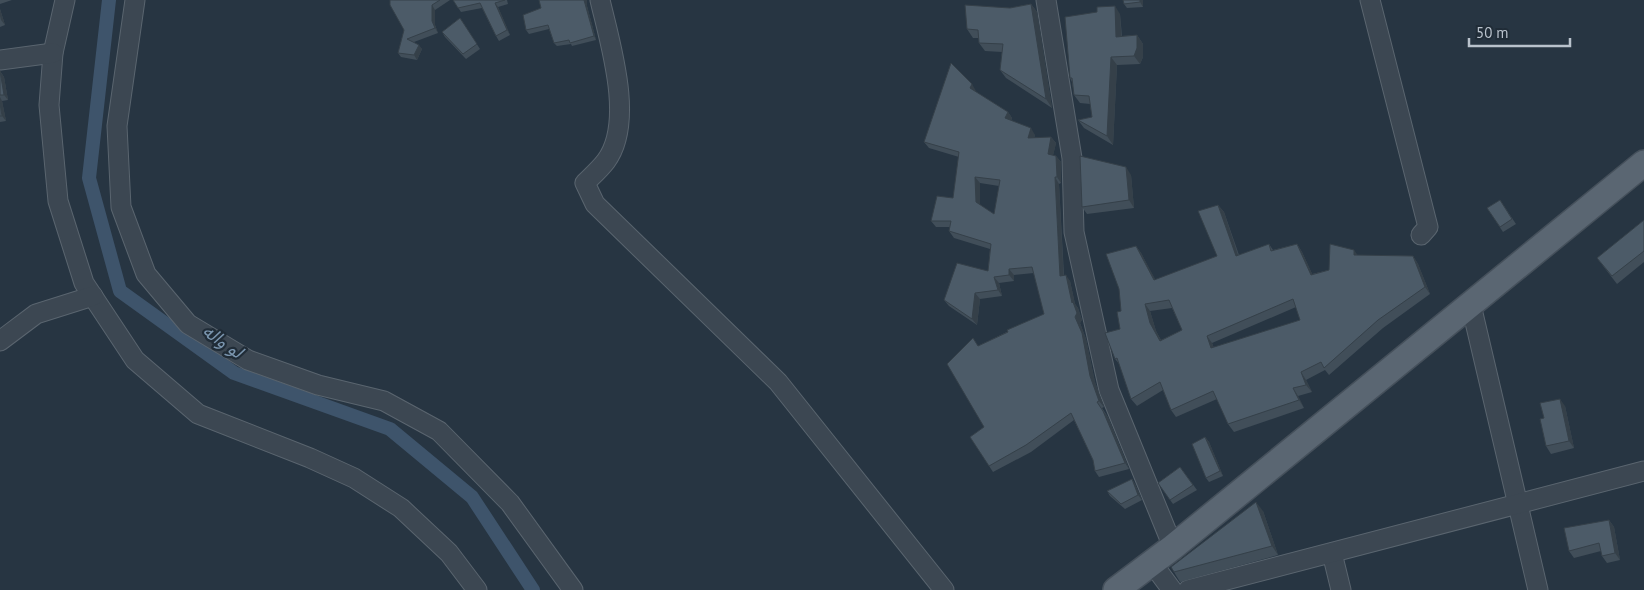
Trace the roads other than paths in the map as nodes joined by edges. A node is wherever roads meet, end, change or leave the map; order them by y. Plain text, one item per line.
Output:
1 (65, 0) edge
2 (135, 0) edge
3 (600, 0) edge
4 (1046, 0) edge
5 (1370, 0) edge
6 (53, 53) junction
7 (0, 60) edge
8 (1644, 163) edge
9 (1421, 235) dead end
10 (93, 296) junction
11 (1470, 306) junction
12 (0, 342) edge
13 (1644, 471) edge
14 (1517, 503) junction
15 (1173, 547) junction
16 (1332, 553) junction
17 (1152, 563) junction
18 (477, 590) edge
19 (573, 590) edge
20 (944, 590) edge
21 (1116, 590) edge
22 (1172, 590) edge
23 (1188, 590) edge
24 (1341, 590) edge
25 (1538, 590) edge

1 - 6 street
2 - 19 street
3 - 20 street
4 - 15 street
5 - 9 street
6 - 7 street
6 - 10 street
8 - 11 main road
10 - 12 street
10 - 18 street
11 - 14 street
11 - 15 main road
13 - 14 street
14 - 16 street
14 - 25 street
15 - 17 main road
16 - 23 street
16 - 24 street
17 - 21 main road
17 - 22 street

